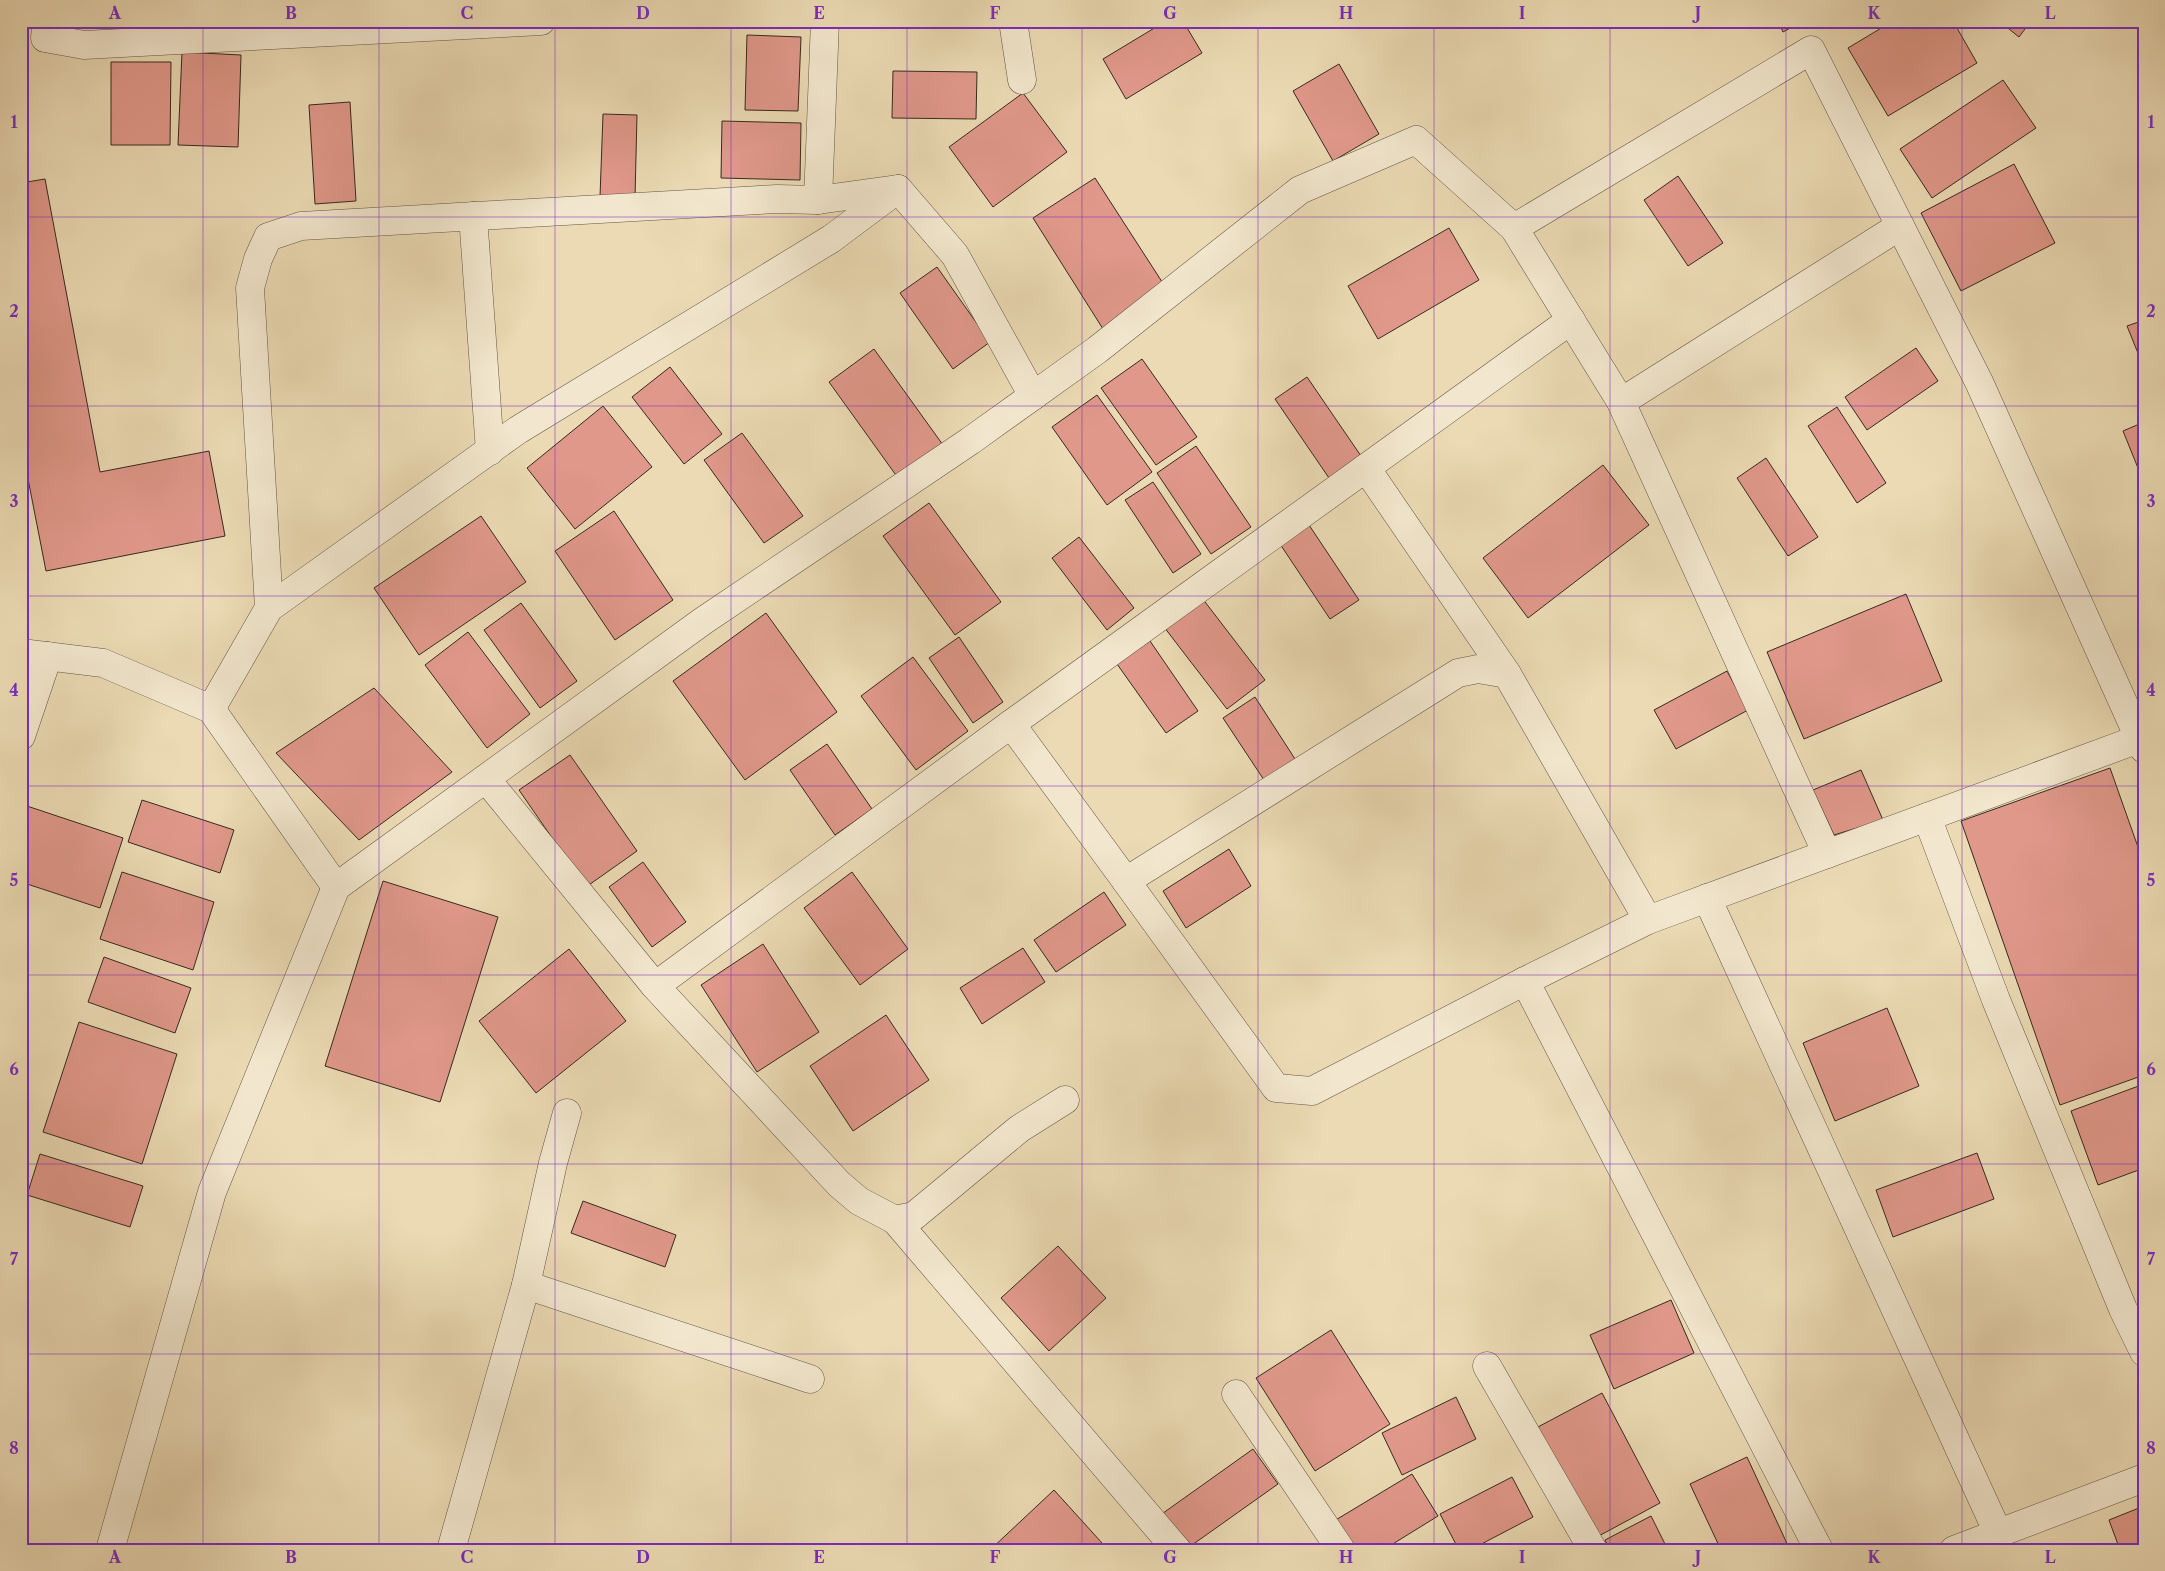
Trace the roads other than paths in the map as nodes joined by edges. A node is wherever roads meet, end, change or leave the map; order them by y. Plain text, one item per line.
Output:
1 (541, 21) edge
2 (825, 21) edge
3 (1013, 21) edge
4 (38, 33) edge
5 (1022, 80) dead end
6 (898, 189) junction
7 (818, 200) junction
8 (473, 216) junction
9 (1900, 226) junction
10 (1514, 228) junction
11 (1571, 320) junction
12 (1033, 396) junction
13 (1621, 402) junction
14 (490, 451) junction
15 (1366, 468) junction
16 (269, 608) junction
17 (21, 653) edge
18 (48, 656) junction
19 (1507, 674) junction
20 (211, 708) junction
21 (1011, 724) junction
22 (21, 736) edge
23 (2143, 742) edge
24 (486, 779) junction
25 (1927, 817) junction
26 (1827, 854) junction
27 (1126, 881) junction
28 (336, 887) junction
29 (1707, 898) junction
30 (1648, 920) junction
31 (1525, 981) junction
32 (655, 986) junction
33 (1065, 1100) dead end
34 (567, 1113) dead end
35 (896, 1220) junction
36 (526, 1284) junction
37 (2144, 1352) edge
38 (1487, 1366) dead end
39 (810, 1379) dead end
40 (1236, 1394) dead end
41 (2144, 1478) edge
42 (1998, 1532) junction
43 (110, 1550) edge
44 (451, 1550) edge
45 (1177, 1550) edge
46 (1341, 1550) edge
47 (1593, 1550) edge
48 (1819, 1550) edge
49 (1954, 1550) edge

1 - 4 street
2 - 7 street
3 - 5 street
6 - 7 street
6 - 12 street
6 - 14 street
7 - 8 street
8 - 14 street
8 - 16 street
9 - 10 street
9 - 13 street
9 - 23 street
10 - 11 street
10 - 12 street
11 - 13 street
11 - 15 street
12 - 24 street
13 - 26 street
14 - 16 street
15 - 19 street
15 - 21 street
16 - 20 street
17 - 18 street
18 - 20 street
18 - 22 street
19 - 27 street
19 - 30 street
20 - 28 street
21 - 27 street
21 - 32 street
23 - 25 street
24 - 28 street
24 - 32 street
25 - 26 street
25 - 37 street
26 - 29 street
27 - 31 street
28 - 43 street
29 - 30 street
29 - 42 street
30 - 31 street
31 - 48 street
32 - 35 street
33 - 35 street
34 - 36 street
35 - 45 street
36 - 39 street
36 - 44 street
38 - 47 street
40 - 46 street
41 - 42 street
42 - 49 street

